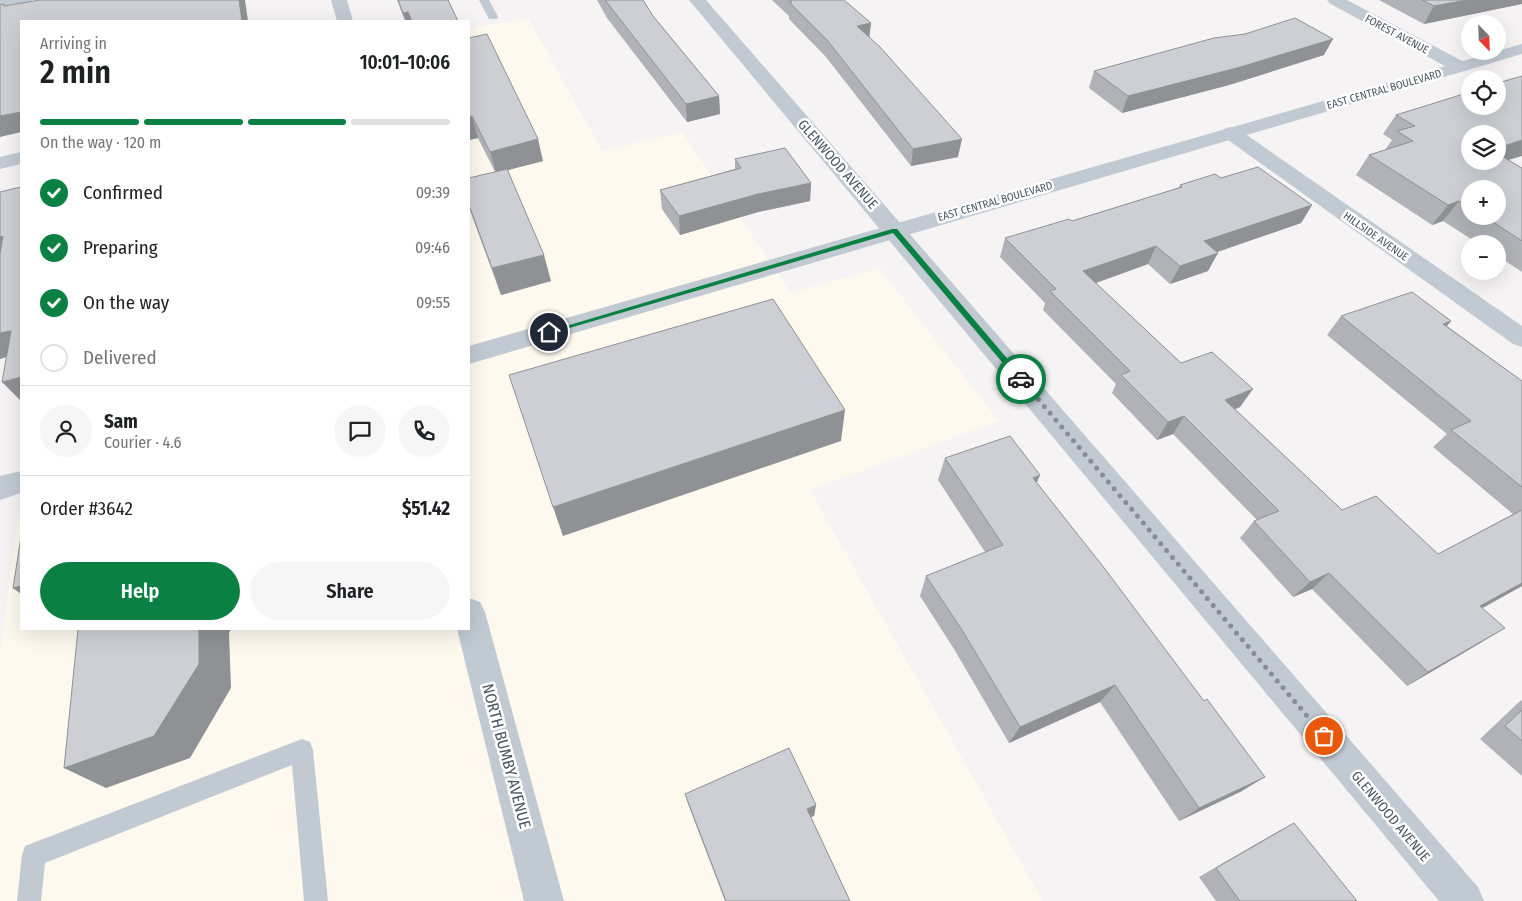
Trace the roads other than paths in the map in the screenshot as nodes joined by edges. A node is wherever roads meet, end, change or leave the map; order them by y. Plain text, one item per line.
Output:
1 (25, 0) edge
2 (339, 0) edge
3 (484, 0) edge
4 (697, 0) edge
5 (1335, 0) edge
6 (0, 4) edge
7 (493, 17) dead end
8 (345, 20) edge
9 (1522, 49) edge
10 (1460, 67) junction
11 (1230, 133) junction
12 (20, 158) edge
13 (0, 163) edge
14 (894, 230) junction
15 (1522, 338) edge
16 (470, 355) edge
17 (20, 482) edge
18 (0, 488) edge
19 (470, 616) edge
20 (29, 901) edge
21 (316, 901) edge
22 (544, 901) edge
23 (1464, 901) edge

1 - 6 street
2 - 8 street
3 - 7 lane
4 - 14 street, GLENWOOD AVENUE
5 - 10 street, FOREST AVENUE
9 - 10 street, EAST CENTRAL BOULEVARD
10 - 11 street, EAST CENTRAL BOULEVARD
11 - 14 street, EAST CENTRAL BOULEVARD
11 - 15 street, HILLSIDE AVENUE
12 - 13 street
14 - 16 street, EAST CENTRAL BOULEVARD
14 - 23 street, GLENWOOD AVENUE
17 - 18 street
19 - 22 street, NORTH BUMBY AVENUE
20 - 21 lane

